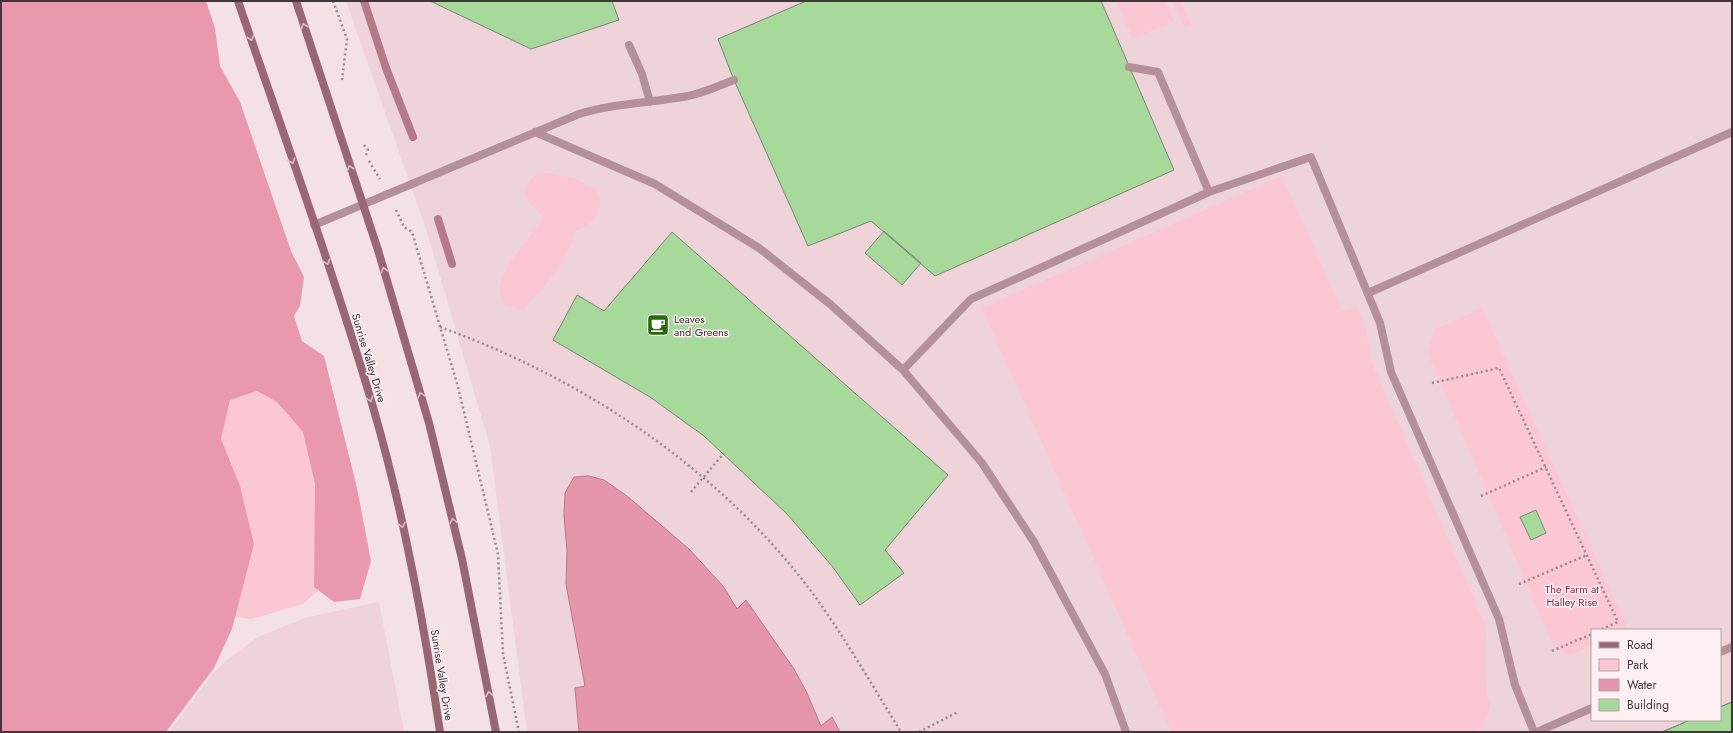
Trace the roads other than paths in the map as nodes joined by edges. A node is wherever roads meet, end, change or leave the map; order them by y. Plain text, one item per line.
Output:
1 (238, 1) edge
2 (296, 1) edge
3 (630, 45) dead end
4 (1129, 67) dead end
5 (734, 80) dead end
6 (650, 102) junction
7 (535, 132) junction
8 (1732, 132) edge
9 (1209, 192) junction
10 (362, 204) junction
11 (314, 225) junction
12 (1368, 293) junction
13 (903, 370) junction
14 (1732, 647) edge
15 (1721, 652) edge
16 (1591, 708) edge
17 (440, 732) edge
18 (496, 732) edge
19 (1126, 732) edge
20 (1536, 732) edge

1 -> 11 main road, Sunrise Valley Drive
10 -> 2 main road
3 - 6 street
4 - 9 street
5 - 6 street
6 - 7 street
7 - 10 street
7 - 13 street
8 - 12 street
9 - 12 street
9 - 13 street
10 - 11 street
18 -> 10 main road
11 -> 17 main road, Sunrise Valley Drive
12 - 20 street
13 - 19 street
14 - 15 street
16 - 20 street

